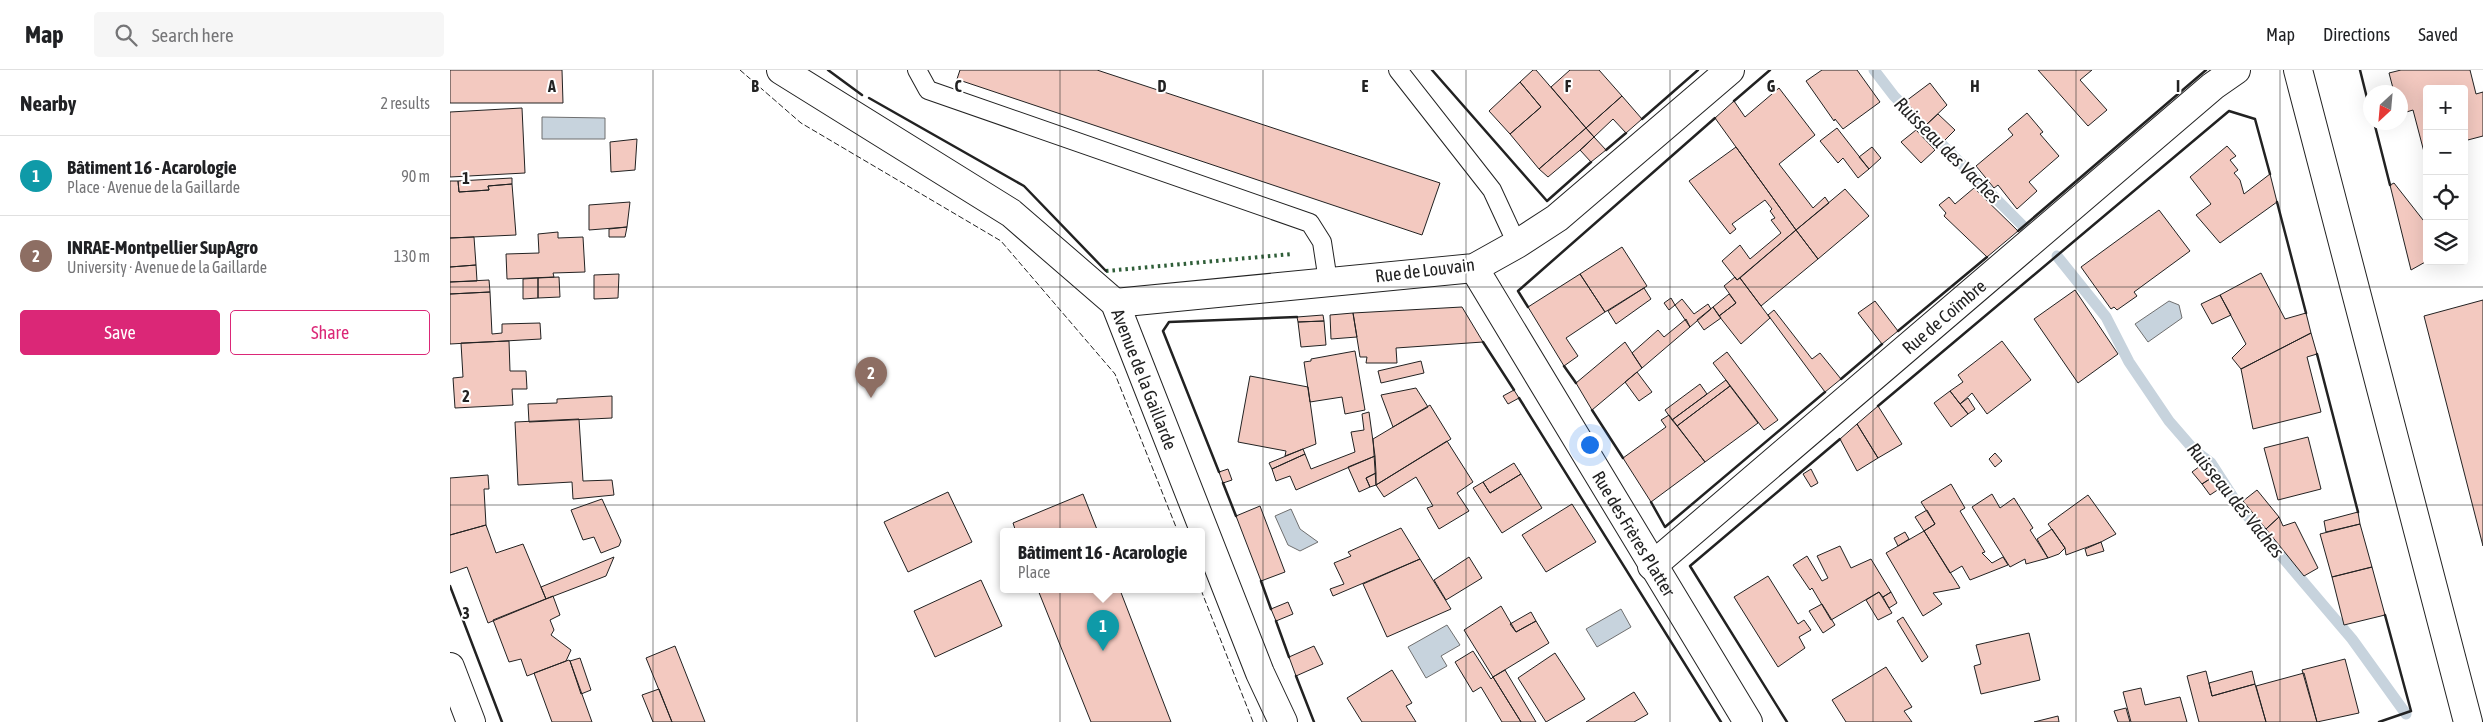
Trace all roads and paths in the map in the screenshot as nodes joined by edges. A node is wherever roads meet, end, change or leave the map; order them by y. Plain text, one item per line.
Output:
1 (781, 70) edge
2 (918, 70) edge
3 (1398, 70) edge
4 (1730, 70) edge
5 (2236, 70) edge
6 (2298, 70) edge
7 (1517, 244) junction
8 (1474, 268) junction
9 (1328, 281) junction
10 (1115, 304) junction
11 (1203, 528) edge
12 (1205, 533) edge
13 (1652, 566) junction
14 (450, 667) edge
15 (471, 722) edge
16 (1283, 722) edge
17 (1748, 722) edge
18 (2468, 722) edge

1 - 10 street, Avenue de la Gaillarde
2 - 9 lane
3 - 7 lane
4 - 7 street, Rue de Louvain
5 - 13 street, Rue de Coïmbre
6 - 18 street
7 - 8 street, Rue de Louvain
8 - 9 street, Rue de Louvain
8 - 13 street, Rue des Frères Platter
9 - 10 street, Rue de Louvain
10 - 11 street, Avenue de la Gaillarde
12 - 16 street, Avenue de la Gaillarde
13 - 17 street, Rue des Frères Platter
14 - 15 street

